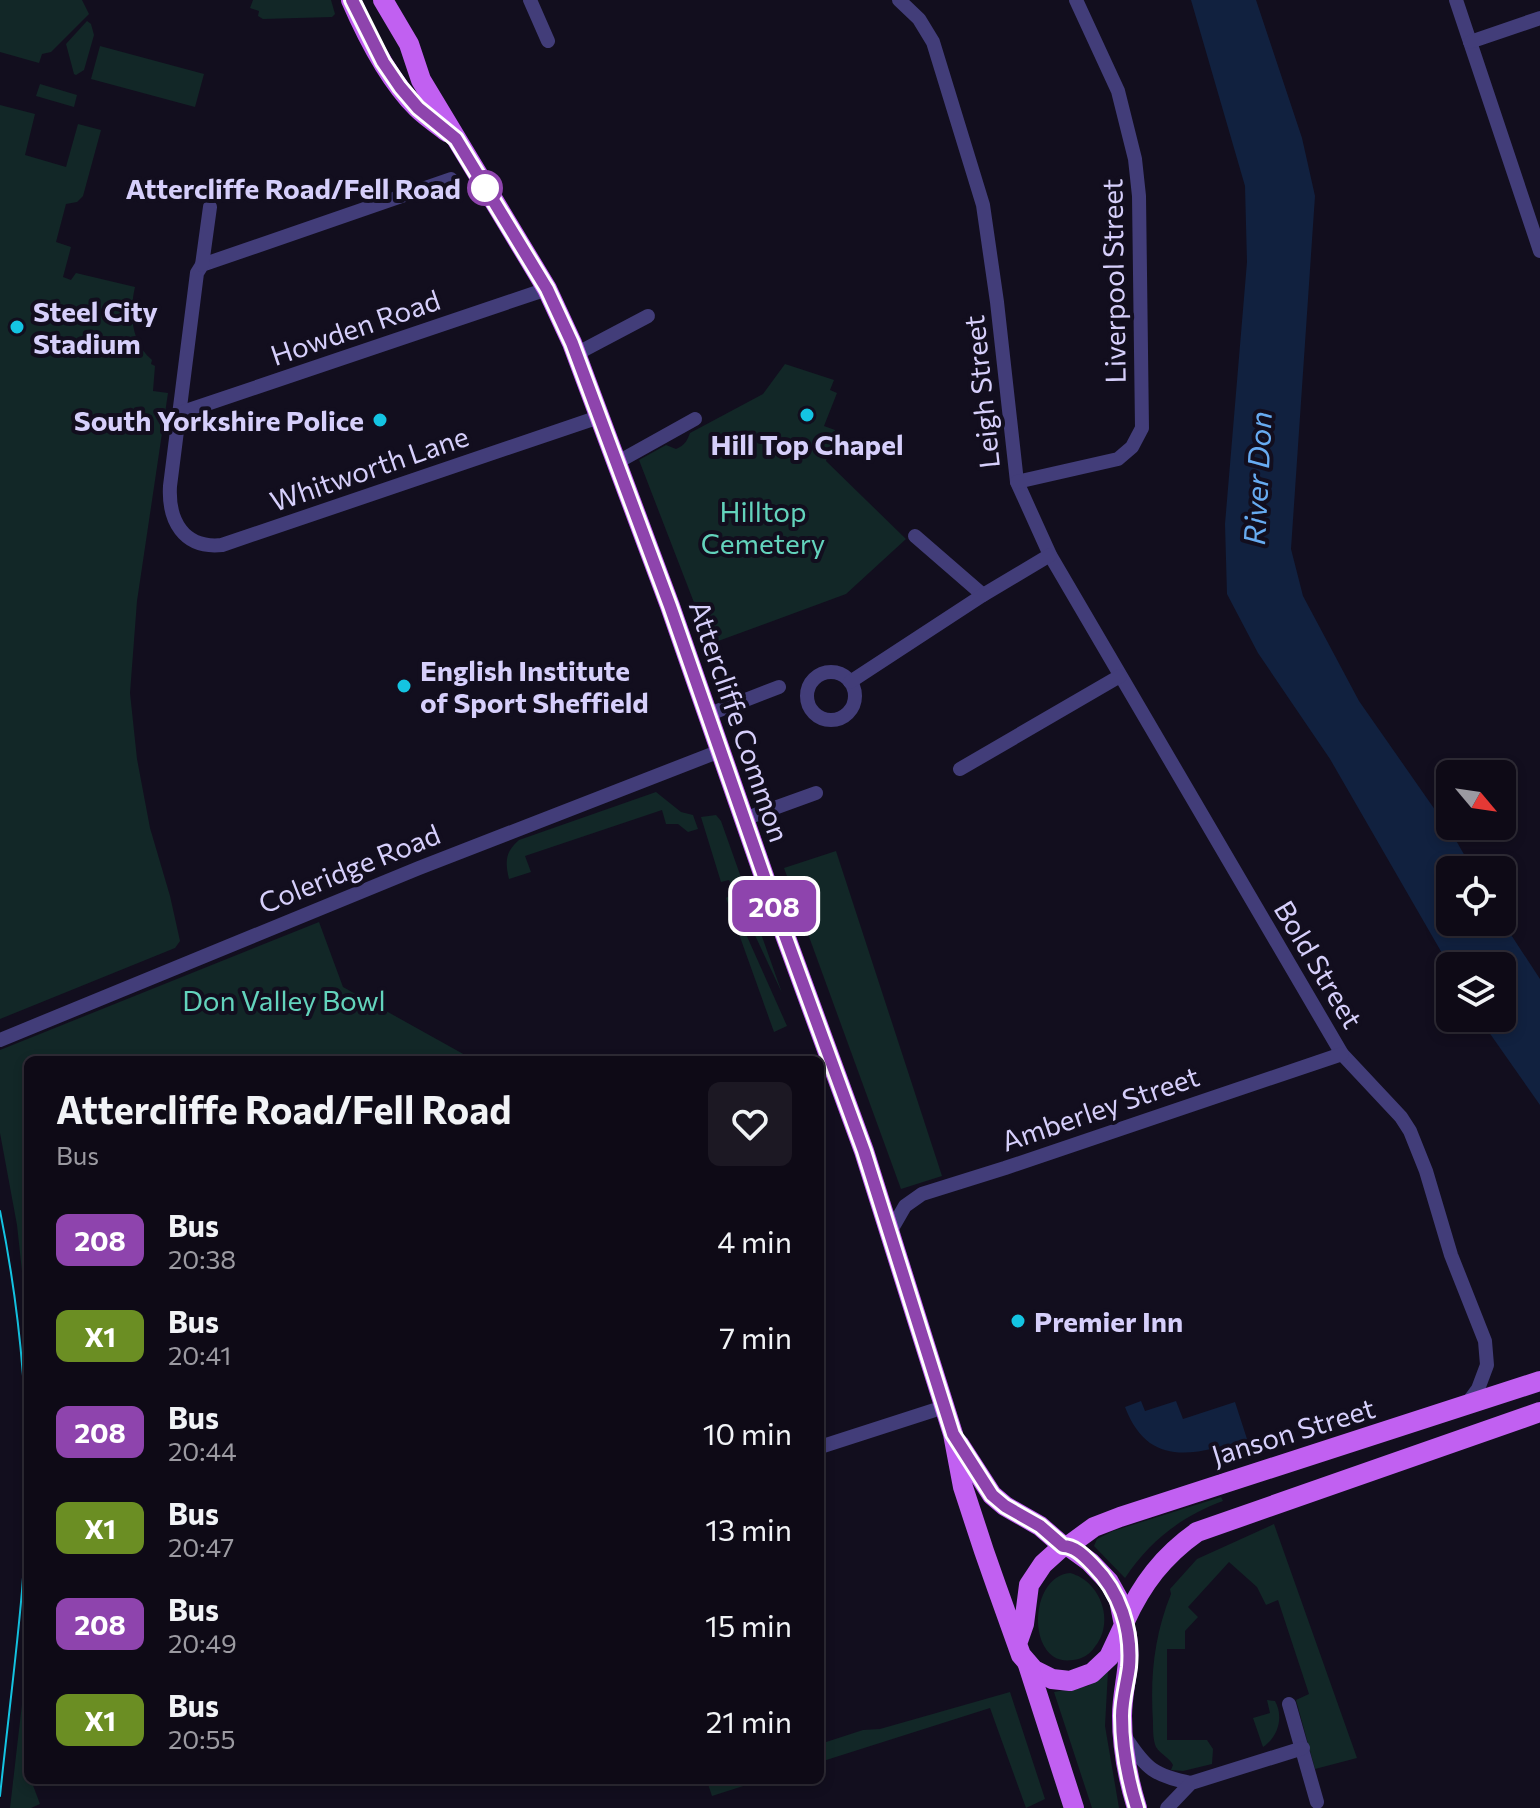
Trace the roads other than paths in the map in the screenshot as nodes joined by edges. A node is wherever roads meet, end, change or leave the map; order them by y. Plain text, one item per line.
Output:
1 (351, 0) edge
2 (363, 0) edge
3 (383, 0) edge
4 (530, 0) edge
5 (899, 0) edge
6 (1076, 0) edge
7 (1456, 0) edge
8 (1540, 18) edge
9 (548, 41) dead end
10 (1470, 42) junction
11 (421, 80) junction
12 (456, 139) junction
13 (451, 179) dead end
14 (210, 207) dead end
15 (1540, 251) edge
16 (200, 269) junction
17 (547, 289) junction
18 (648, 316) dead end
19 (576, 354) junction
20 (180, 413) junction
21 (599, 417) junction
22 (695, 419) dead end
23 (616, 463) junction
24 (1017, 482) junction
25 (915, 536) dead end
26 (1050, 555) junction
27 (983, 595) junction
28 (1120, 676) junction
29 (850, 682) dead end
30 (779, 687) dead end
31 (707, 715) junction
32 (720, 751) junction
33 (960, 769) dead end
34 (816, 793) dead end
35 (744, 819) junction
36 (0, 1040) edge
37 (1342, 1054) junction
38 (890, 1232) junction
39 (1540, 1381) edge
40 (944, 1407) junction
41 (1464, 1408) junction
42 (1540, 1412) edge
43 (953, 1434) junction
44 (824, 1446) edge
45 (1066, 1546) junction
46 (1124, 1623) junction
47 (1017, 1644) junction
48 (1028, 1665) junction
49 (1289, 1704) dead end
50 (1123, 1734) junction
51 (1303, 1748) junction
52 (1191, 1783) junction
53 (1317, 1802) dead end
54 (1074, 1808) edge
55 (1137, 1808) edge
56 (1167, 1808) edge

1 - 12 main road, Attercliffe Common
2 - 11 main road, Attercliffe Common
3 - 11 main road, Attercliffe Common
4 - 9 street
5 - 24 street, Leigh Street
6 - 24 street, Liverpool Street
7 - 10 street
8 - 10 street
10 - 15 street
11 - 12 main road, Attercliffe Common
12 - 17 main road, Attercliffe Common
13 - 16 street
14 - 16 street
16 - 20 street
17 - 19 main road, Attercliffe Common
17 - 20 street, Howden Road
18 - 19 street
19 - 21 main road, Attercliffe Common
20 - 21 street, Whitworth Lane
21 - 23 main road, Attercliffe Common
22 - 23 street
23 - 31 main road, Attercliffe Common
24 - 26 street, Leigh Street
25 - 27 street
26 - 27 street
26 - 28 street, Bold Street
27 - 29 street
28 - 33 street
28 - 37 street, Bold Street
30 - 31 street
31 - 32 main road, Attercliffe Common
32 - 35 main road, Attercliffe Common
32 - 36 street, Coleridge Road
34 - 35 street
35 - 38 main road, Attercliffe Common
37 - 38 street, Amberley Street
37 - 41 street, Bold Street
38 - 40 main road, Attercliffe Common
39 - 41 main road, Janson Street
40 - 43 main road, Attercliffe Common
40 - 44 street
41 - 45 main road, Janson Street
42 - 46 main road, Janson Street
43 - 45 main road, Attercliffe Common
43 - 47 main road, Attercliffe Common
45 - 46 main road
45 - 47 main road
46 - 48 main road
46 - 50 main road
47 - 48 main road
48 - 54 main road
49 - 51 street
50 - 52 street
50 - 55 main road
51 - 52 street
51 - 53 street
52 - 56 street

